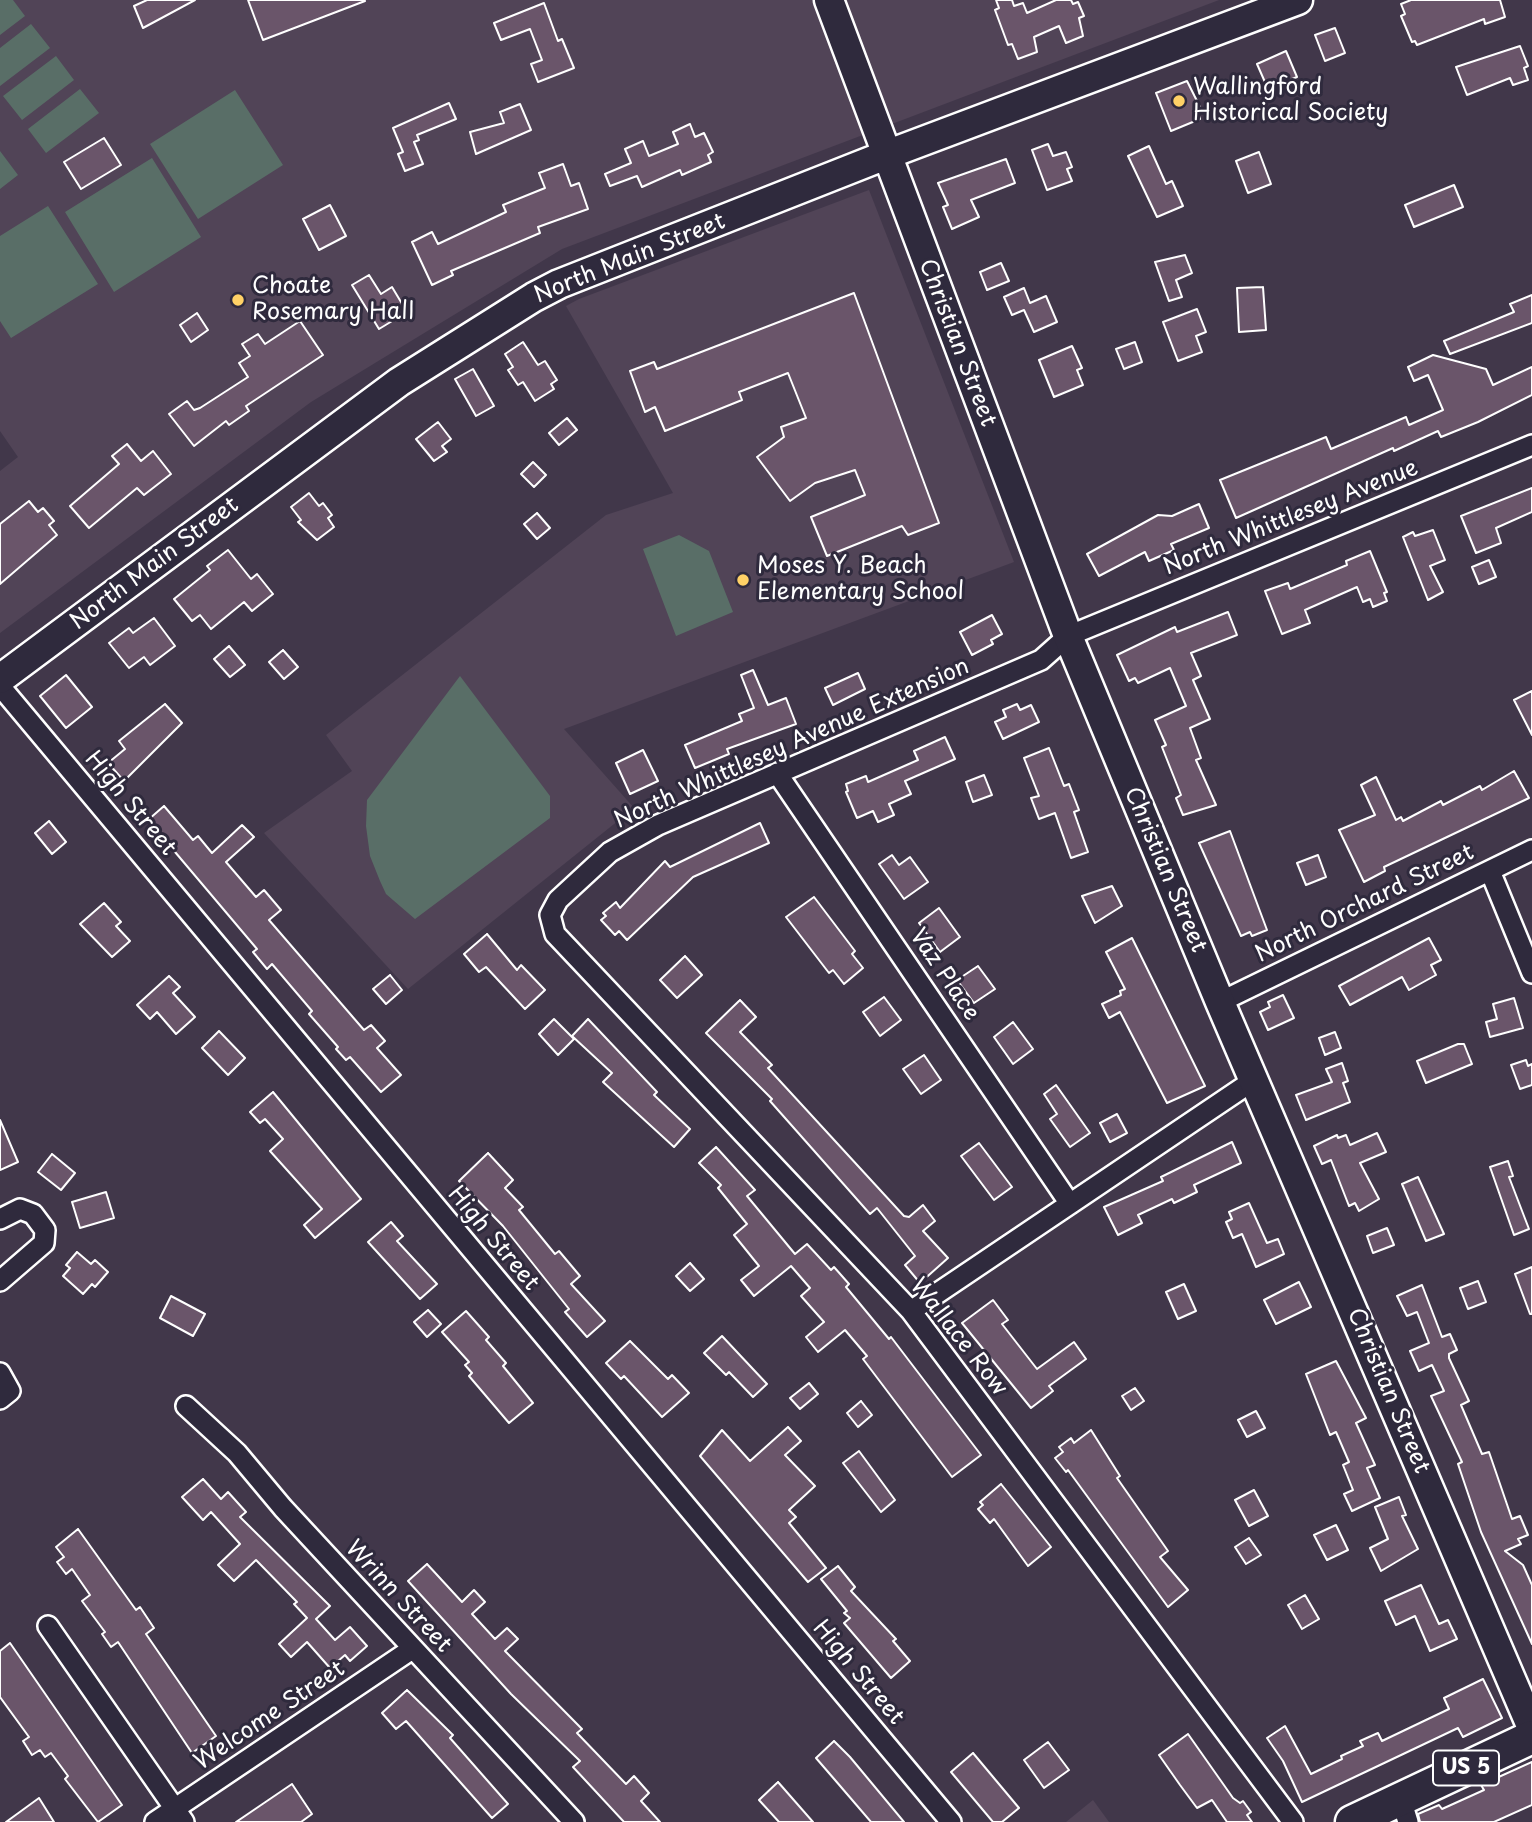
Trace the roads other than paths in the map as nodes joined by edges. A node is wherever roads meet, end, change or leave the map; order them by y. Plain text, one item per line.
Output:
1 (829, 0) edge
2 (1298, 0) edge
3 (886, 155) junction
4 (1532, 445) edge
5 (1068, 636) junction
6 (0, 679) edge
7 (0, 686) edge
8 (777, 773) junction
9 (1532, 850) edge
10 (1490, 871) junction
11 (550, 915) joint
12 (1532, 973) edge
13 (1220, 1002) junction
14 (1254, 1080) junction
15 (1070, 1204) junction
16 (0, 1219) edge
17 (0, 1282) edge
18 (911, 1311) junction
19 (0, 1373) edge
20 (0, 1399) edge
21 (186, 1406) dead end
22 (48, 1626) dead end
23 (412, 1649) junction
24 (1532, 1728) edge
25 (1532, 1737) edge
26 (1404, 1811) edge
27 (180, 1815) edge
28 (155, 1822) edge
29 (574, 1822) edge
30 (951, 1822) edge
31 (1293, 1822) edge
32 (1352, 1822) edge

1 - 3 main road, Christian Street
2 - 3 main road, North Main Street
3 - 5 main road, Christian Street
3 - 6 main road, North Main Street
4 - 5 street, North Whittlesey Avenue
5 - 8 street, North Whittlesey Avenue Extension
5 - 13 main road, Christian Street
7 - 30 street, High Street
8 - 11 street, North Whittlesey Avenue Extension
8 - 15 street, Vaz Place
9 - 10 street, North Orchard Street
10 - 12 street
10 - 13 street, North Orchard Street
11 - 18 street, Wallace Row
13 - 14 main road, Christian Street
14 - 15 street
14 - 24 main road, Christian Street
15 - 18 street
16 - 17 street
18 - 31 street, Wallace Row
19 - 20 street
21 - 23 street, Wrinn Street
22 - 27 street
23 - 27 street, Welcome Street
23 - 29 street, Wrinn Street
25 - 26 main road, US 5
26 - 32 main road, US 5
27 - 28 street, Welcome Street

